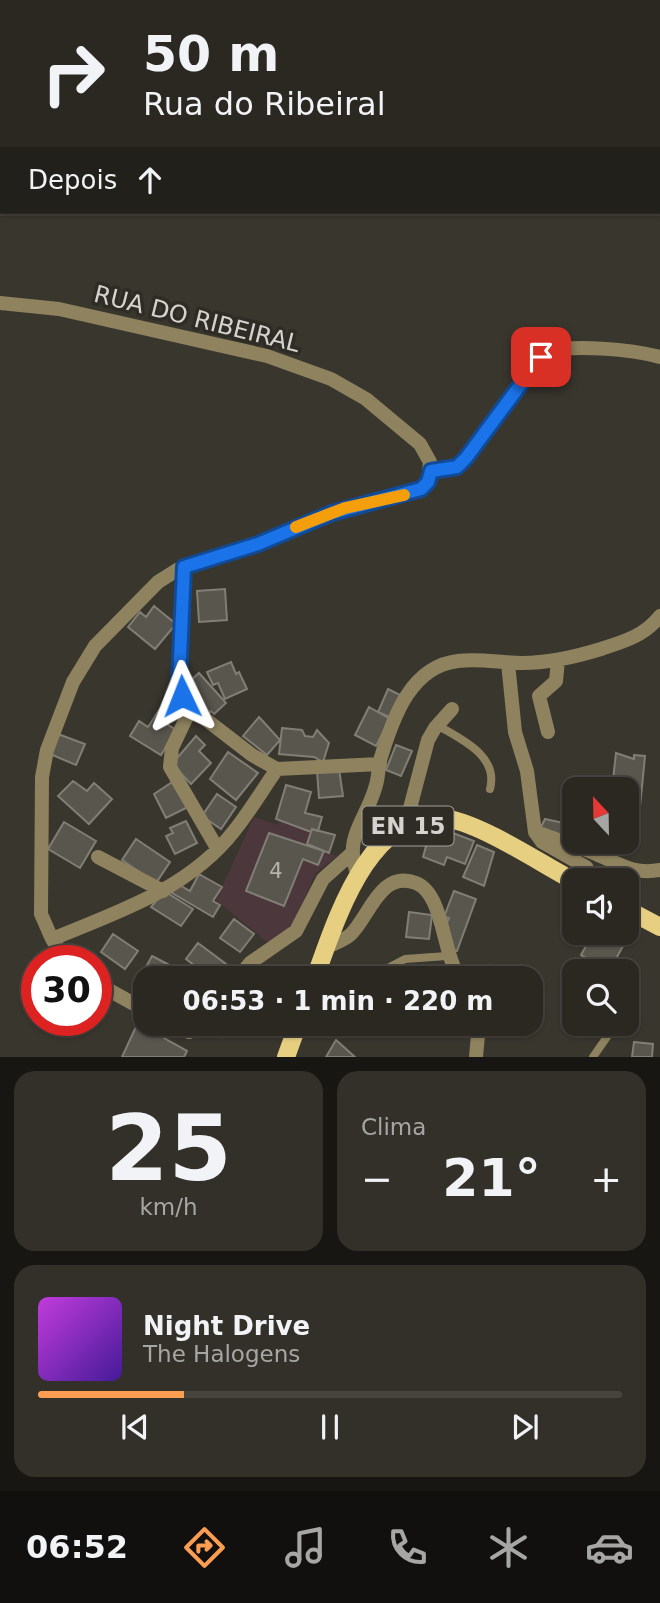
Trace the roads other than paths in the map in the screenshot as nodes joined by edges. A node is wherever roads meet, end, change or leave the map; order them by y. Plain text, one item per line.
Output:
1 (0, 303) edge
2 (660, 357) edge
3 (431, 471) junction
4 (184, 567) junction
5 (660, 616) edge
6 (558, 660) junction
7 (508, 663) junction
8 (191, 708) junction
9 (452, 709) dead end
10 (437, 725) junction
11 (548, 732) dead end
12 (380, 764) junction
13 (276, 769) junction
14 (490, 789) dead end
15 (405, 827) junction
16 (534, 832) junction
17 (217, 848) junction
18 (351, 854) junction
19 (98, 857) dead end
20 (587, 868) edge
21 (660, 870) edge
22 (358, 875) junction
23 (562, 875) edge
24 (163, 891) junction
25 (639, 916) edge
26 (660, 927) edge
27 (52, 939) junction
28 (56, 945) edge
29 (326, 947) junction
30 (447, 956) junction
31 (248, 966) edge
32 (319, 966) edge
33 (392, 966) edge
34 (453, 966) edge
35 (112, 992) edge
36 (133, 1003) edge
37 (294, 1036) edge
38 (478, 1036) edge
39 (608, 1036) edge
40 (286, 1057) edge
41 (476, 1057) edge
42 (593, 1057) edge

1 - 3 street, RUA DO RIBEIRAL
2 - 3 street
3 - 4 street
4 - 8 street
4 - 27 street
5 - 6 street
6 - 7 street
6 - 11 street
7 - 12 street
7 - 16 street
8 - 13 street
8 - 17 street
9 - 10 street
10 - 14 lane
10 - 15 street
12 - 13 street
12 - 18 street
13 - 17 street
15 - 22 main road, EN 15
15 - 23 main road, EN 15
16 - 20 street
16 - 21 street
17 - 24 street
18 - 22 street
18 - 31 street
19 - 24 street
22 - 29 main road, EN 15
24 - 27 street
25 - 26 main road
27 - 28 street
29 - 30 street
29 - 32 main road, EN 15
30 - 33 lane
30 - 34 street
35 - 36 street
37 - 40 main road
38 - 41 street
39 - 42 lane

